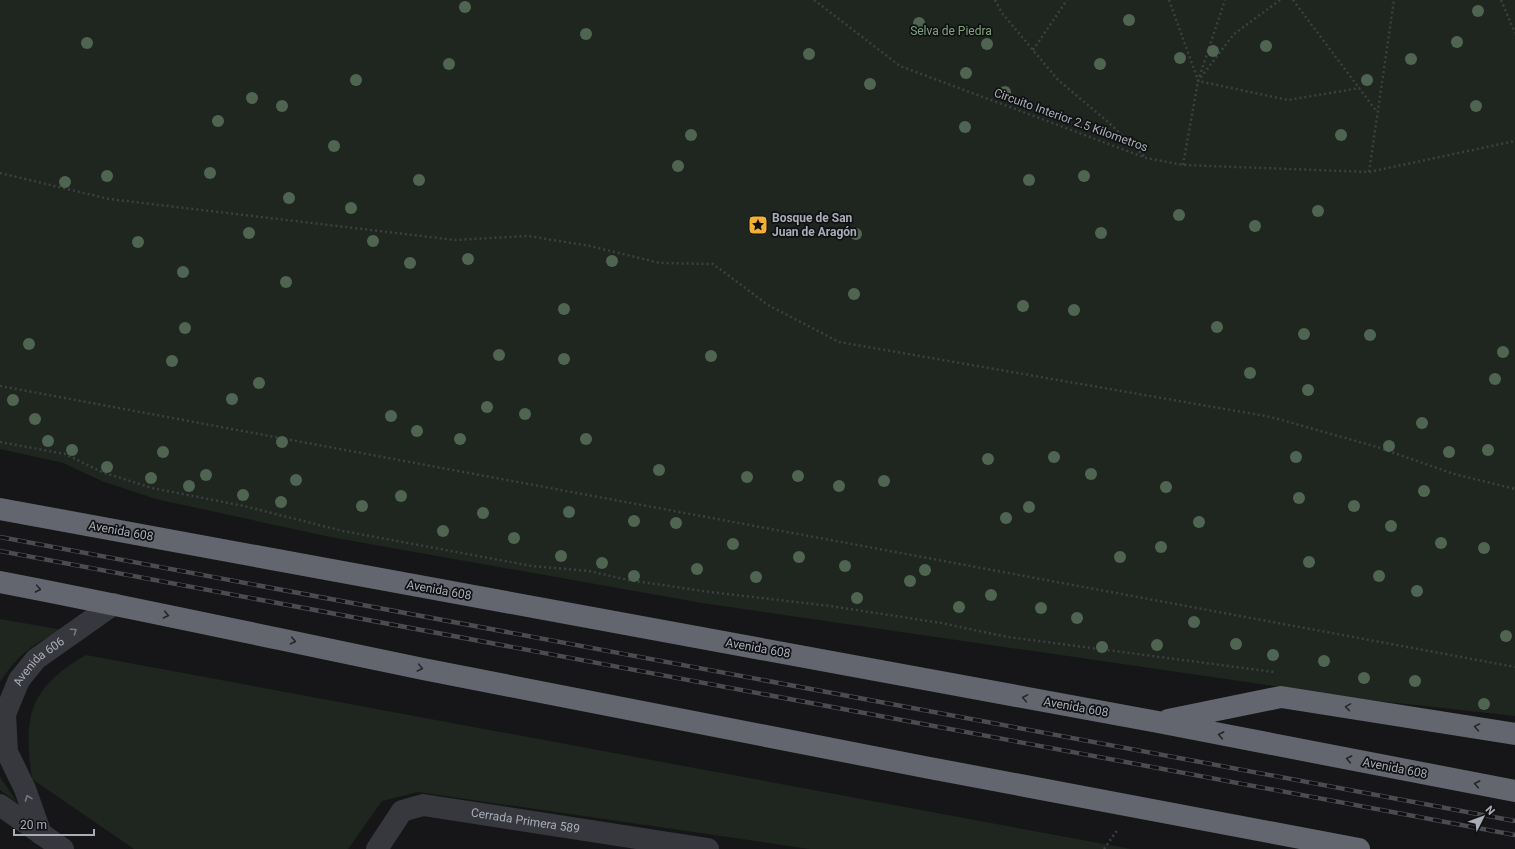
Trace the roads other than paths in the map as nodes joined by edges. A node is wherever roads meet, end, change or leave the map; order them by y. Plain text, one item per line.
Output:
1 (0, 509) edge
2 (0, 582) edge
3 (114, 604) junction
4 (1158, 722) junction
5 (1515, 734) edge
6 (1515, 791) edge
7 (0, 805) edge
8 (41, 834) junction
9 (623, 843) edge
10 (63, 849) edge
11 (377, 849) edge
12 (708, 849) edge
13 (1359, 849) edge

4 -> 1 highway, Avenida 608
2 -> 3 highway
8 -> 3 street, Avenida 606
3 -> 13 highway
5 -> 4 highway
6 -> 4 highway, Avenida 608
7 - 8 street
8 - 10 street
9 - 11 street, Cerrada Primera 589
9 - 12 street, Cerrada Primera 589

